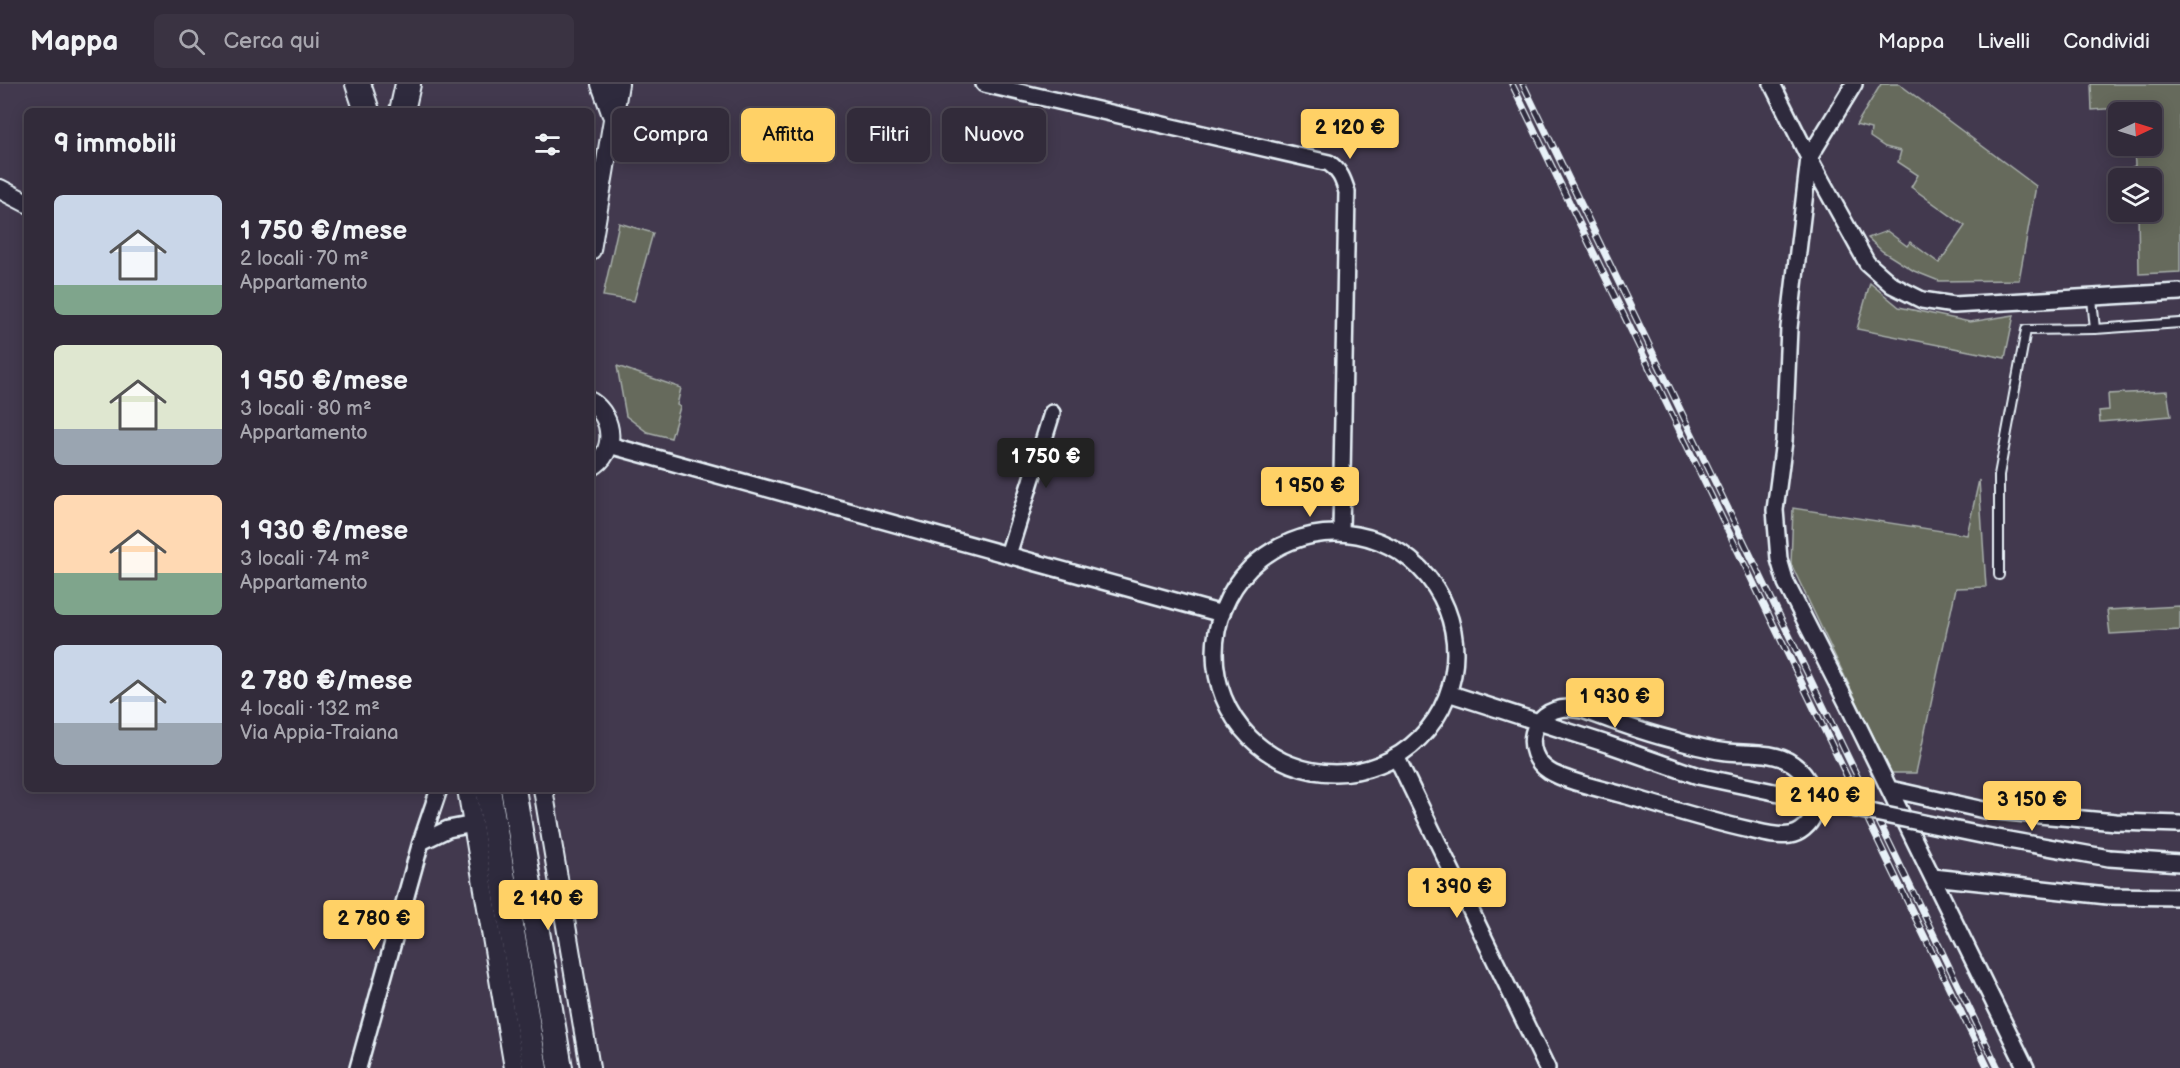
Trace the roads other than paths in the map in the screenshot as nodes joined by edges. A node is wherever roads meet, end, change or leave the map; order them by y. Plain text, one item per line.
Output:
1 (358, 84) edge
2 (368, 84) edge
3 (394, 84) edge
4 (408, 84) edge
5 (604, 84) edge
6 (619, 84) edge
7 (984, 84) edge
8 (1772, 84) edge
9 (1854, 84) edge
10 (366, 108) edge
11 (372, 108) edge
12 (400, 108) edge
13 (402, 108) edge
14 (613, 108) edge
15 (615, 108) edge
16 (612, 124) edge
17 (1809, 158) junction
18 (0, 189) edge
19 (24, 201) edge
20 (594, 232) edge
21 (2180, 292) edge
22 (2092, 299) junction
23 (2180, 323) edge
24 (2095, 329) junction
25 (594, 404) edge
26 (1052, 413) dead end
27 (609, 445) junction
28 (594, 464) edge
29 (1341, 532) junction
30 (1008, 555) junction
31 (1999, 575) dead end
32 (1222, 614) junction
33 (1448, 693) junction
34 (1537, 722) junction
35 (1396, 756) junction
36 (1890, 789) junction
37 (438, 792) edge
38 (468, 792) edge
39 (489, 792) edge
40 (514, 792) edge
41 (544, 792) edge
42 (474, 824) junction
43 (2180, 824) edge
44 (421, 842) junction
45 (2180, 862) edge
46 (1933, 877) junction
47 (2180, 897) edge
48 (358, 1068) edge
49 (514, 1068) edge
50 (535, 1068) edge
51 (560, 1068) edge
52 (590, 1068) edge
53 (1547, 1068) edge
54 (2026, 1068) edge

1 - 10 highway
2 - 11 highway
3 - 12 highway
4 - 13 highway
5 - 14 highway
6 - 15 street
7 - 29 street
8 - 17 street
9 - 17 street
16 - 20 street
17 - 22 street
17 - 36 street
18 - 19 street
21 - 22 street
22 - 24 lane
23 - 24 lane
24 - 31 lane
25 - 27 street
26 - 30 street
27 - 28 street
27 - 30 street
29 - 32 street
29 - 33 street
30 - 32 street
32 - 35 street
33 - 34 street
33 - 35 street
34 - 34 street
34 - 45 street, bridge
35 - 53 street
36 - 43 street
36 - 46 street
37 - 44 street
38 - 42 street
39 - 50 highway
40 - 51 highway
41 - 52 street
42 - 44 street
42 - 49 street
44 - 48 street
46 - 47 street
46 - 54 street

